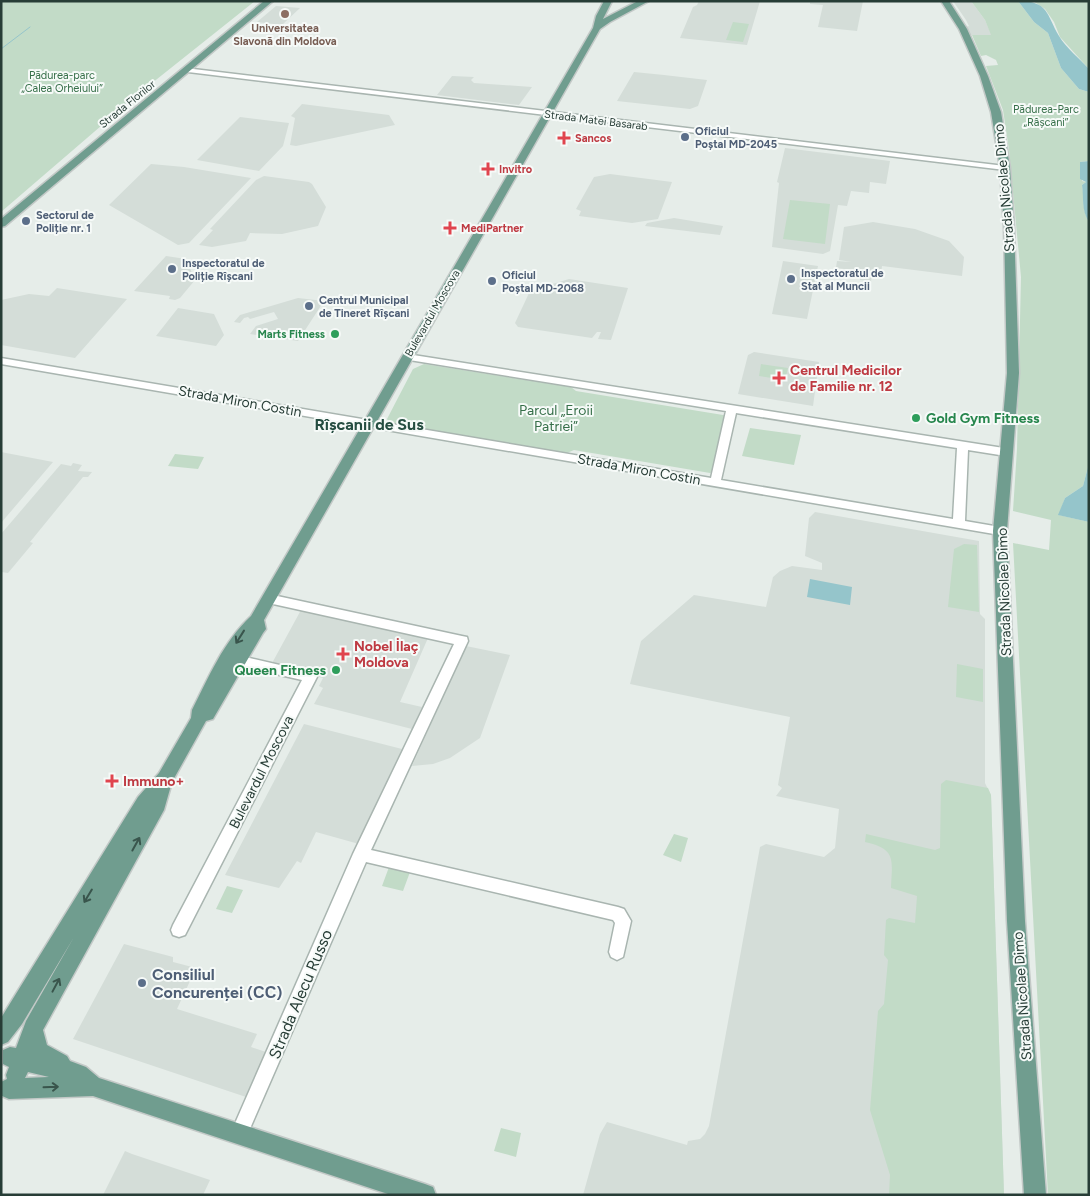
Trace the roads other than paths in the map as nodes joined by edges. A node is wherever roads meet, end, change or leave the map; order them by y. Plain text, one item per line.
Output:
1 (268, 1) edge
2 (608, 1) edge
3 (645, 1) edge
4 (945, 1) edge
5 (602, 13) junction
6 (615, 16) junction
7 (597, 28) junction
8 (188, 70) junction
9 (548, 114) junction
10 (1005, 168) junction
11 (1, 224) edge
12 (407, 357) junction
13 (1, 361) edge
14 (732, 409) junction
15 (369, 423) junction
16 (963, 445) junction
17 (1006, 452) junction
18 (715, 482) junction
19 (959, 524) junction
20 (1000, 531) junction
21 (268, 599) junction
22 (256, 620) junction
23 (241, 660) junction
24 (199, 719) junction
25 (165, 778) junction
26 (361, 854) junction
27 (179, 930) dead end
28 (617, 952) dead end
29 (33, 1028) junction
30 (1, 1035) edge
31 (8, 1078) edge
32 (86, 1080) junction
33 (239, 1134) junction
34 (426, 1195) edge
35 (1035, 1195) edge

1 - 8 main road, Strada Florilor
2 - 5 main road, Bulevardul Moscova
3 - 6 main road, Bulevardul Moscova
4 - 10 main road, Strada Nicolae Dimo
5 - 6 main road
5 - 7 main road, Bulevardul Moscova
6 - 7 main road, Bulevardul Moscova
7 - 9 main road, Bulevardul Moscova
8 - 9 street, Strada Matei Basarab
8 - 11 main road, Strada Florilor
9 - 10 street, Strada Matei Basarab
9 - 12 main road, Bulevardul Moscova
10 - 17 main road, Strada Nicolae Dimo
12 - 14 street
12 - 15 main road, Bulevardul Moscova
13 - 15 street, Strada Miron Costin
14 - 16 street
14 - 18 street, Strada Miron Costin
15 - 18 street, Strada Miron Costin
15 - 21 main road, Bulevardul Moscova
16 - 17 street
16 - 19 street
17 - 20 main road, Strada Nicolae Dimo
18 - 19 street, Strada Miron Costin
19 - 20 street, Strada Miron Costin
20 - 35 main road, Strada Nicolae Dimo
21 - 22 main road, Bulevardul Moscova
21 - 26 street, Strada Alecu Russo
22 - 23 main road, Bulevardul Moscova
22 -> 24 main road, Bulevardul Moscova
23 - 24 main road, Bulevardul Moscova
23 - 27 street, Bulevardul Moscova
24 - 25 main road, Bulevardul Moscova
29 -> 25 main road, Bulevardul Moscova
25 -> 30 main road, Bulevardul Moscova
26 - 28 street
26 - 33 street, Strada Alecu Russo
29 - 31 main road, Bulevardul Moscova
29 - 32 main road
31 -> 32 main road
31 - 32 main road
32 - 33 main road
33 - 34 main road

